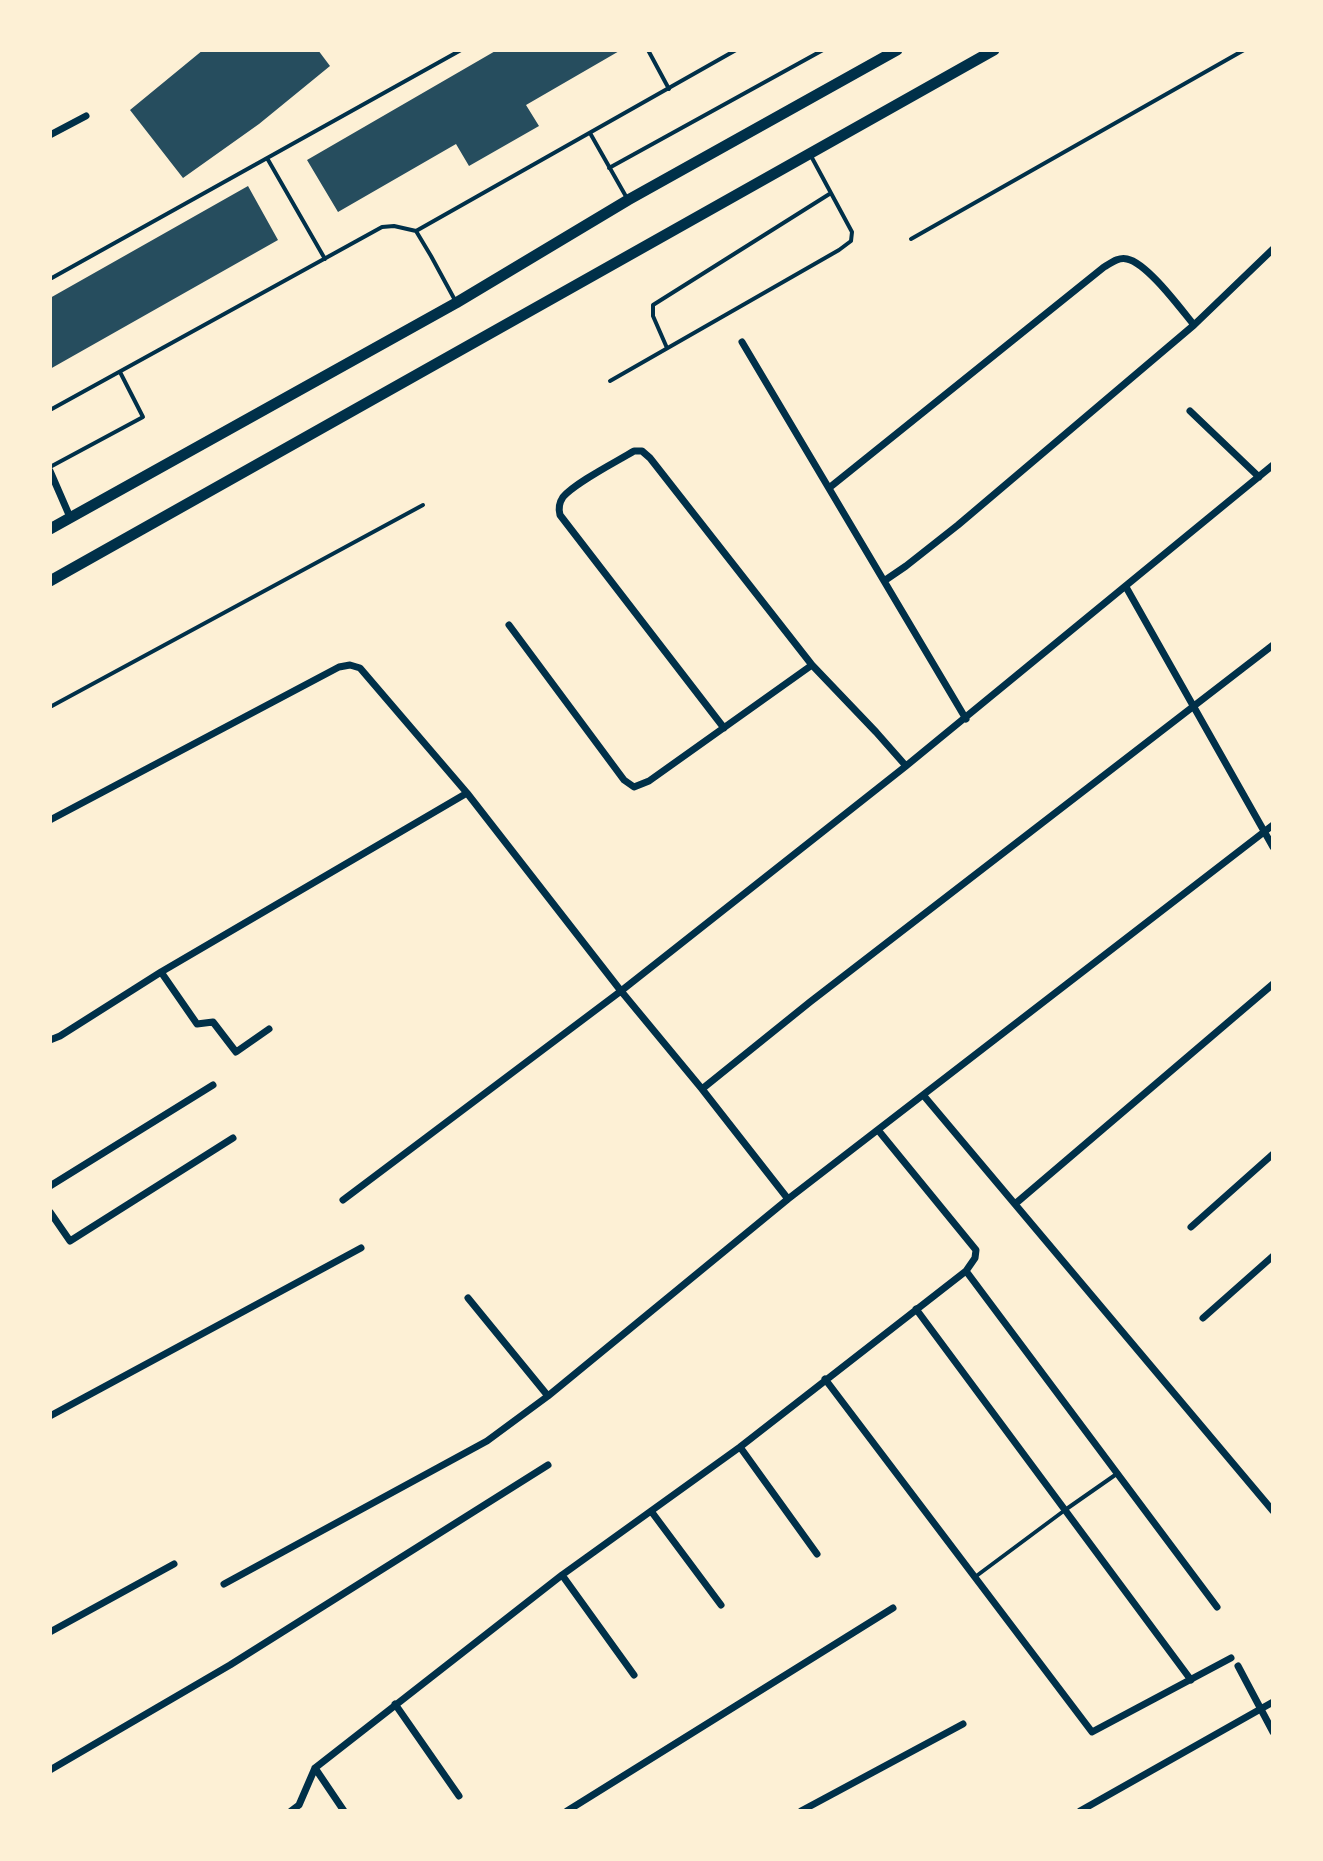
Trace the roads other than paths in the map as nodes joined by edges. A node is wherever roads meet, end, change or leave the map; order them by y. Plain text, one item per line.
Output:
1 (461, 50) edge
2 (648, 50) edge
3 (736, 50) edge
4 (823, 50) edge
5 (897, 50) edge
6 (994, 50) edge
7 (1244, 50) edge
8 (669, 89) junction
9 (86, 116) dead end
10 (590, 133) junction
11 (50, 135) edge
12 (810, 154) junction
13 (267, 158) junction
14 (609, 168) junction
15 (831, 193) junction
16 (628, 200) junction
17 (416, 231) junction
18 (911, 239) dead end
19 (1273, 249) edge
20 (325, 259) junction
21 (50, 279) edge
22 (456, 303) junction
23 (1194, 325) junction
24 (742, 342) dead end
25 (667, 348) junction
26 (120, 372) junction
27 (610, 381) dead end
28 (50, 410) edge
29 (1190, 411) dead end
30 (1273, 465) edge
31 (50, 469) edge
32 (1259, 477) junction
33 (829, 488) junction
34 (423, 505) dead end
35 (70, 517) junction
36 (50, 529) edge
37 (50, 581) edge
38 (884, 581) junction
39 (1126, 587) junction
40 (509, 625) dead end
41 (1273, 645) edge
42 (812, 665) junction
43 (50, 707) edge
44 (1194, 707) junction
45 (966, 719) junction
46 (724, 728) junction
47 (906, 766) junction
48 (467, 793) junction
49 (50, 820) edge
50 (1273, 825) edge
51 (1265, 832) junction
52 (1273, 847) edge
53 (161, 972) junction
54 (1273, 984) edge
55 (621, 991) junction
56 (269, 1029) dead end
57 (50, 1040) edge
58 (213, 1085) dead end
59 (702, 1089) junction
60 (924, 1096) junction
61 (878, 1130) junction
62 (233, 1138) dead end
63 (1273, 1154) edge
64 (50, 1186) edge
65 (788, 1199) junction
66 (343, 1200) dead end
67 (1015, 1204) junction
68 (50, 1212) edge
69 (1191, 1227) dead end
70 (361, 1248) dead end
71 (1273, 1256) edge
72 (966, 1271) junction
73 (468, 1298) dead end
74 (916, 1309) junction
75 (1203, 1318) dead end
76 (825, 1379) junction
77 (548, 1396) junction
78 (50, 1416) edge
79 (740, 1447) junction
80 (548, 1465) dead end
81 (1118, 1473) junction
82 (1065, 1510) junction
83 (651, 1511) junction
84 (1273, 1511) edge
85 (817, 1554) dead end
86 (174, 1564) dead end
87 (562, 1575) junction
88 (975, 1577) junction
89 (224, 1584) dead end
90 (721, 1605) dead end
91 (1217, 1607) dead end
92 (893, 1608) dead end
93 (50, 1632) edge
94 (1231, 1658) dead end
95 (1238, 1666) dead end
96 (634, 1675) dead end
97 (1191, 1680) junction
98 (1273, 1702) edge
99 (395, 1704) junction
100 (1261, 1709) junction
101 (963, 1724) dead end
102 (1273, 1732) edge
103 (315, 1768) junction
104 (50, 1770) edge
105 (459, 1796) dead end
106 (291, 1811) edge
107 (344, 1811) edge
108 (567, 1811) edge
109 (801, 1811) edge
110 (1080, 1811) edge

1 - 13 lane
2 - 8 lane
3 - 8 lane
4 - 14 lane
5 - 16 main road
6 - 12 main road
7 - 18 lane
8 - 10 lane
9 - 11 street
10 - 14 lane
10 - 17 lane
12 - 15 lane
12 - 37 main road
13 - 20 lane
13 - 21 lane
14 - 16 lane
15 - 25 lane
15 - 25 lane
16 - 22 main road
17 - 20 lane
17 - 22 lane
19 - 23 street
20 - 26 lane
22 - 35 main road
23 - 33 street
23 - 38 street
24 - 33 street
25 - 27 lane
26 - 28 lane
26 - 31 lane
29 - 32 street
30 - 32 street
31 - 35 street
32 - 39 street
33 - 38 street
34 - 43 lane
35 - 36 main road
38 - 45 street
39 - 44 street
39 - 45 street
40 - 46 street
41 - 44 street
42 - 46 street
42 - 46 street
42 - 47 street
44 - 51 street
44 - 59 street
45 - 47 street
47 - 55 street
48 - 49 street
48 - 53 street
48 - 55 street
50 - 51 street
51 - 52 street
51 - 60 street
53 - 56 street
53 - 57 street
54 - 67 street
55 - 59 street
55 - 66 street
58 - 64 street
59 - 65 street
60 - 61 street
60 - 67 street
61 - 65 street
61 - 72 street
62 - 68 street
63 - 69 street
65 - 77 street
67 - 84 street
70 - 78 street
71 - 75 street
72 - 74 street
72 - 81 street
73 - 77 street
74 - 76 street
74 - 82 street
76 - 79 street
76 - 88 street
77 - 89 street
79 - 83 street
79 - 85 street
80 - 104 street
81 - 82 lane
81 - 91 street
82 - 88 lane
82 - 97 street
83 - 87 street
83 - 90 street
86 - 93 street
87 - 96 street
87 - 99 street
88 - 97 street
92 - 108 street
94 - 97 street
95 - 100 street
98 - 100 street
99 - 103 street
99 - 105 street
100 - 102 street
100 - 110 street
101 - 109 street
103 - 106 street
103 - 107 street

